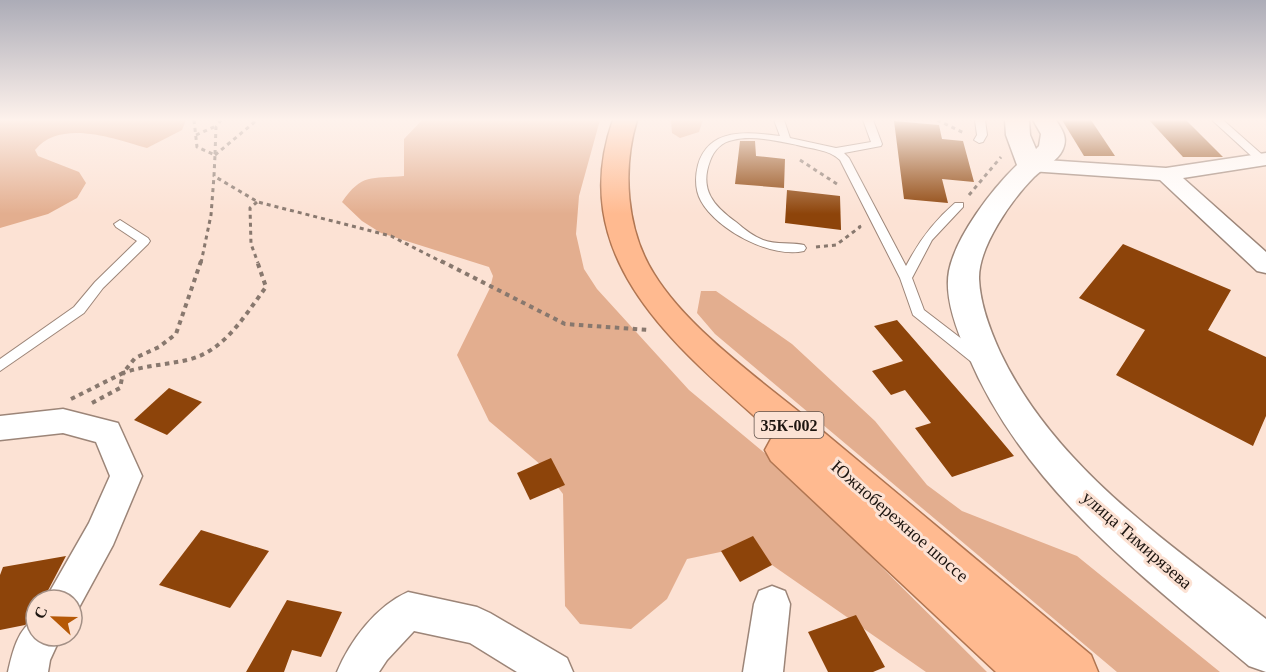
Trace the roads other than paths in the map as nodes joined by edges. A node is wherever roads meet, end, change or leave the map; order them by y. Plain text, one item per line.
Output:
1 (598, 151) edge
2 (616, 151) edge
3 (709, 151) edge
4 (836, 151) edge
5 (1034, 151) edge
6 (1043, 151) edge
7 (1040, 157) junction
8 (1264, 159) edge
9 (1166, 174) junction
10 (959, 205) dead end
11 (120, 224) dead end
12 (800, 248) road end
13 (1266, 266) edge
14 (906, 278) junction
15 (0, 366) edge
16 (987, 367) junction
17 (0, 428) edge
18 (70, 588) edge
19 (772, 604) dead end
20 (35, 648) edge
21 (1266, 649) edge
22 (28, 672) edge
23 (357, 672) edge
24 (553, 672) edge
25 (763, 672) edge
26 (1031, 672) edge
27 (1074, 672) edge

1 - 26 highway, Южнобережное шоссе / 35К-002
2 - 27 highway, Южнобережное шоссе / 35К-002
3 - 12 lane
4 - 14 lane
5 - 7 street
6 - 7 street
7 - 9 street
7 - 16 street, улица Тимирязева
8 - 9 street
9 - 13 street
10 - 14 lane
11 - 15 lane
14 - 16 lane
16 - 21 street, улица Тимирязева
17 - 18 street
19 - 25 street
20 - 22 street
23 - 24 street

